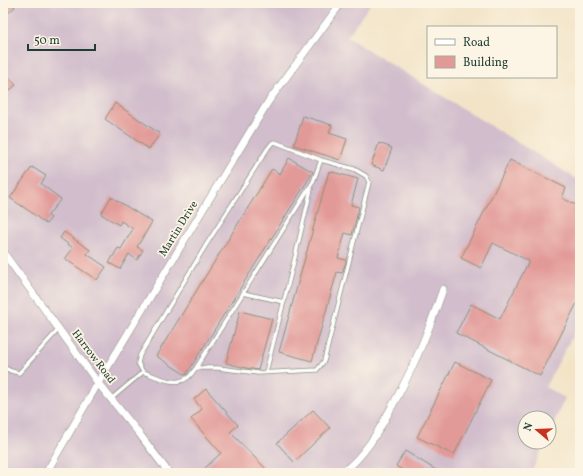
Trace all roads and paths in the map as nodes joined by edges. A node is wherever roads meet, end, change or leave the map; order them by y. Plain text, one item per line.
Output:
1 (340, 3) edge
2 (321, 160) junction
3 (313, 182) junction
4 (3, 252) edge
5 (443, 290) dead end
6 (243, 294) junction
7 (284, 302) junction
8 (58, 330) junction
9 (3, 367) edge
10 (196, 368) junction
11 (143, 372) junction
12 (266, 372) junction
13 (98, 383) junction
14 (111, 399) junction
15 (46, 473) edge
16 (169, 473) edge
17 (342, 473) edge

1 - 13 street, Martin Drive
2 - 3 lane
2 - 11 lane
2 - 12 lane
3 - 6 lane
3 - 7 lane
4 - 8 street, Harrow Road
5 - 17 street
6 - 7 lane
6 - 10 lane
7 - 12 lane
8 - 9 lane
8 - 13 street, Harrow Road
10 - 11 lane
10 - 12 lane
11 - 14 lane
13 - 14 street, Harrow Road
13 - 15 street, Martin Drive
14 - 16 street, Harrow Road

